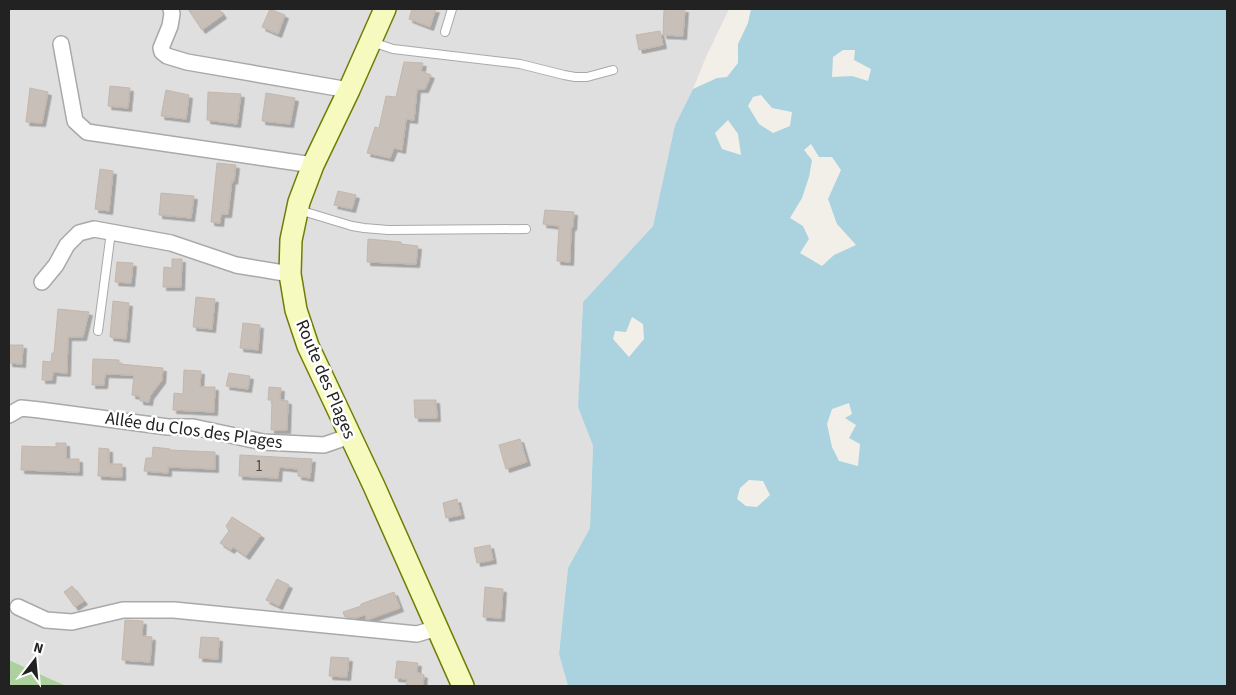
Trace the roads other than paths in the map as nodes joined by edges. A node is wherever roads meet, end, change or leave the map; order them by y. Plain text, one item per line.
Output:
1 (171, 9) edge
2 (385, 9) edge
3 (452, 9) edge
4 (445, 32) dead end
5 (371, 39) junction
6 (61, 44) dead end
7 (612, 70) dead end
8 (349, 90) junction
9 (313, 165) junction
10 (298, 210) junction
11 (526, 229) dead end
12 (111, 232) junction
13 (290, 274) junction
14 (42, 282) dead end
15 (98, 331) dead end
16 (9, 416) edge
17 (350, 436) junction
18 (18, 607) dead end
19 (437, 628) junction
20 (463, 686) edge

1 - 8 street
2 - 5 street, Route des Plages
3 - 4 lane
5 - 7 lane
5 - 8 street, Route des Plages
6 - 9 street
8 - 9 street, Route des Plages
9 - 10 street, Route des Plages
10 - 11 lane
10 - 13 street, Route des Plages
12 - 13 street
12 - 14 street
12 - 15 lane
13 - 17 street, Route des Plages
16 - 17 street, Allée du Clos des Plages
17 - 19 street, Route des Plages
18 - 19 street
19 - 20 street, Route des Plages

